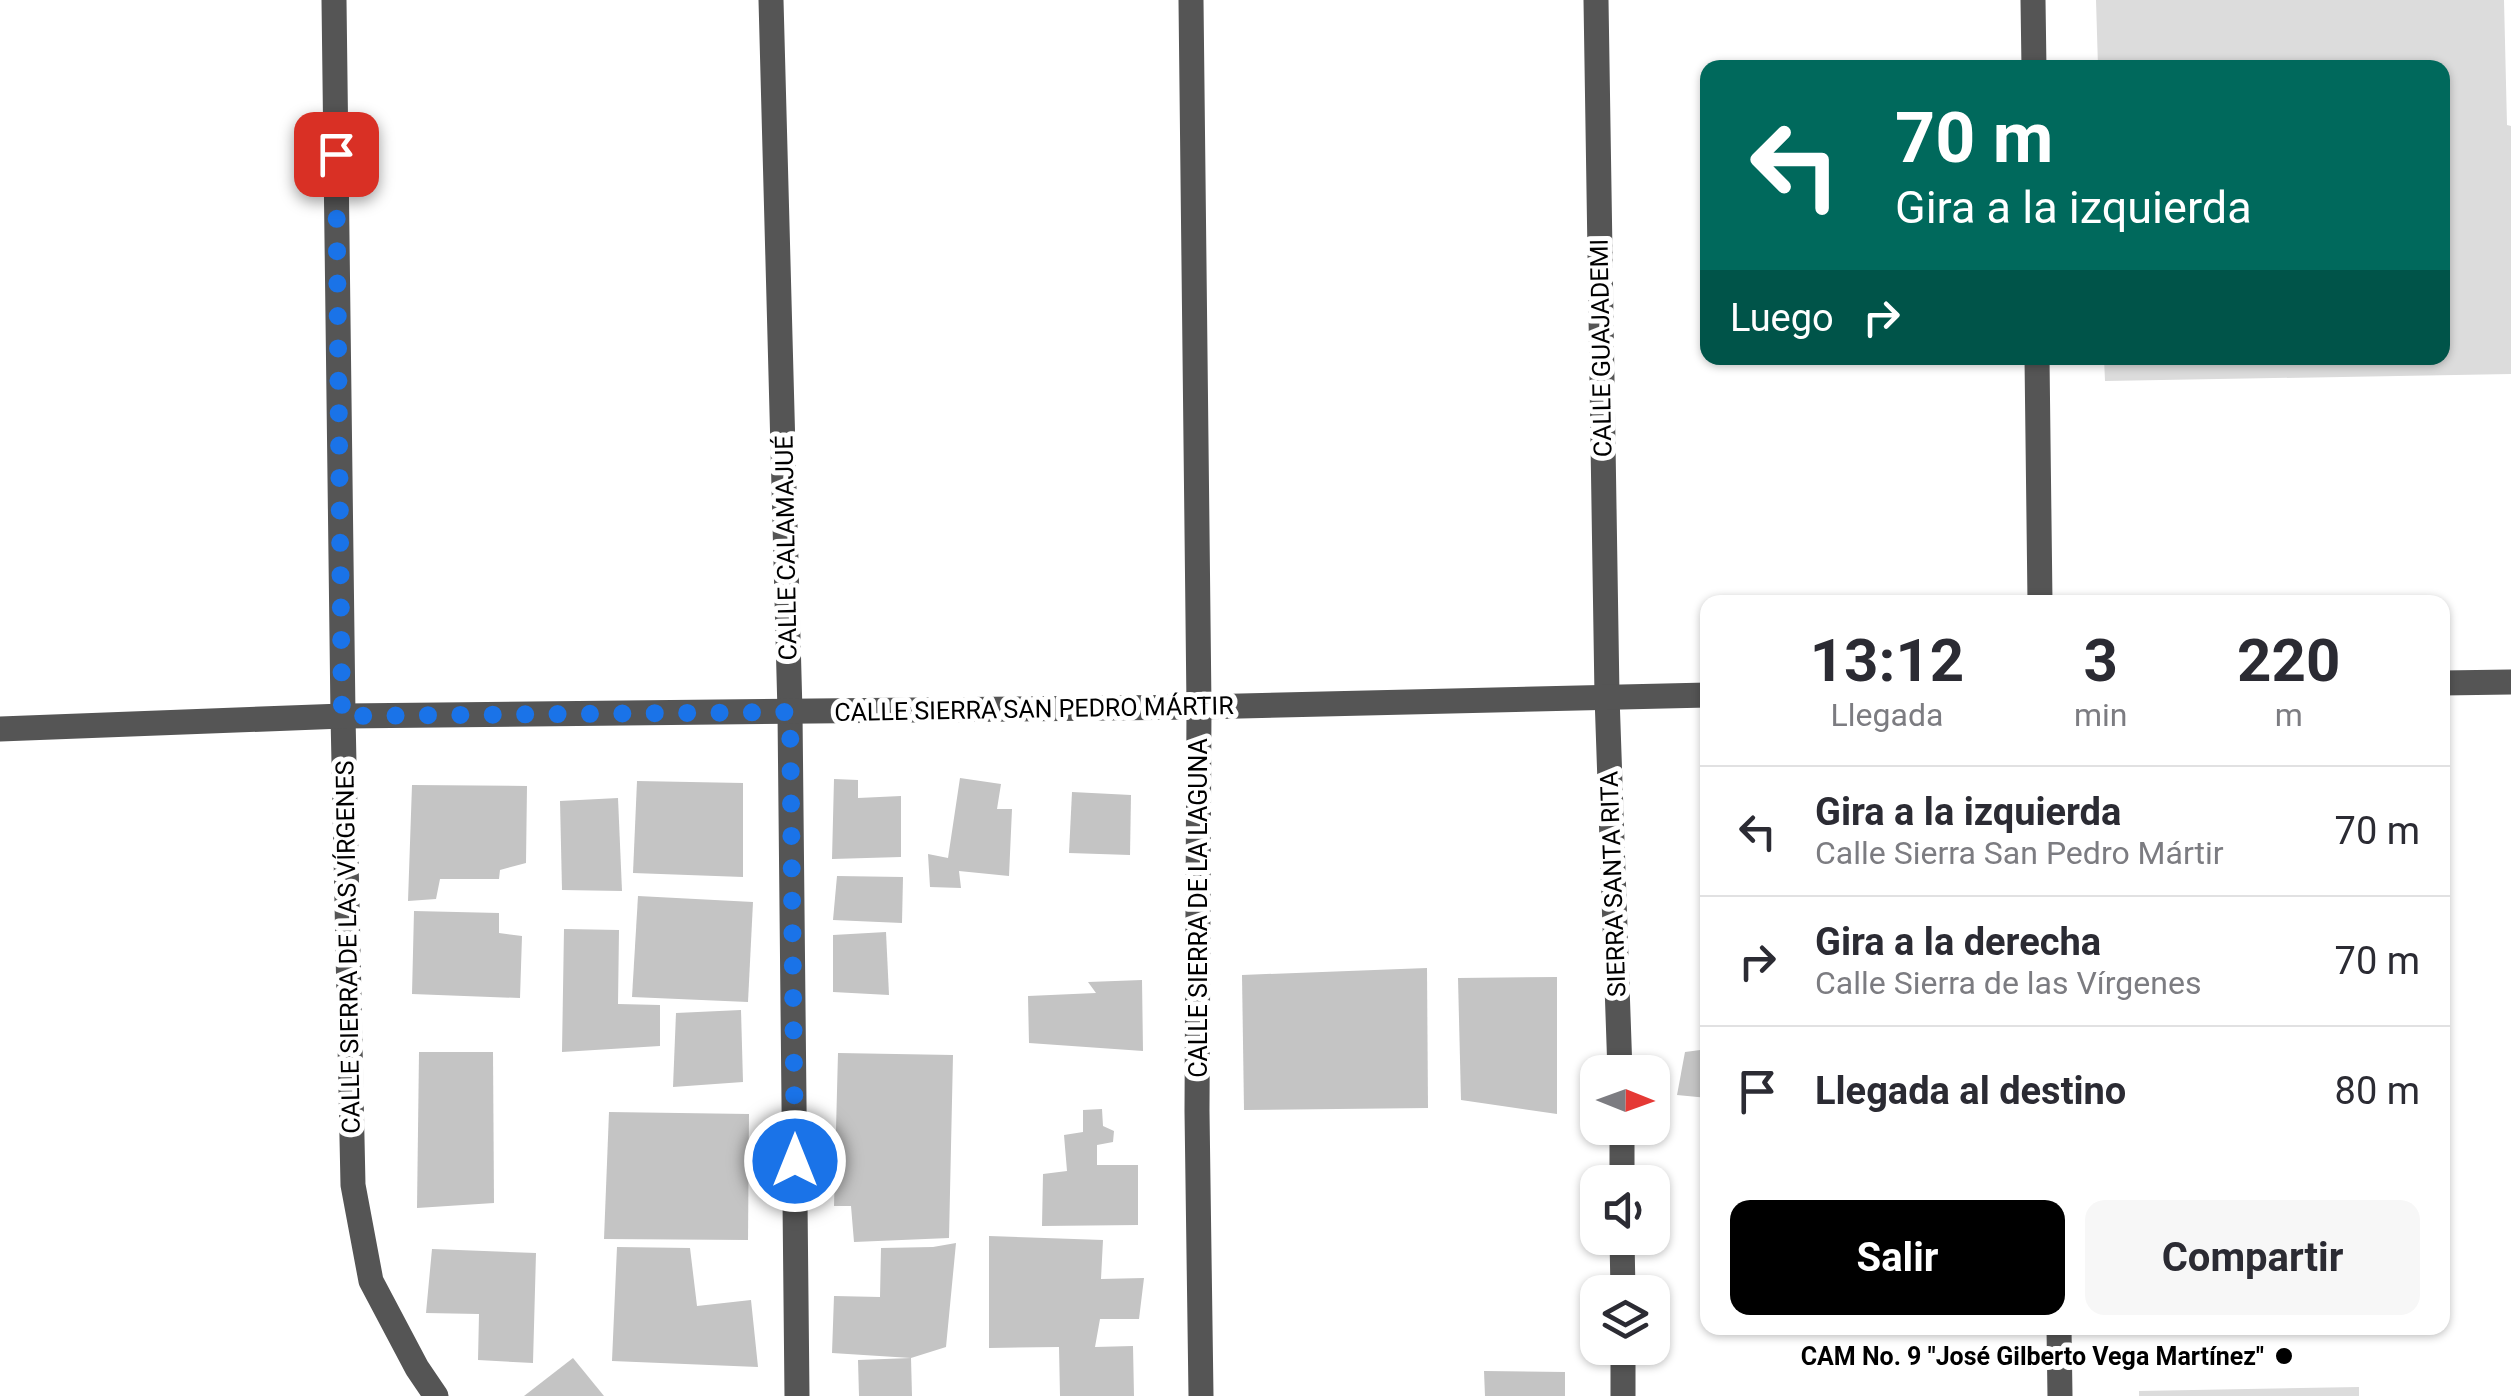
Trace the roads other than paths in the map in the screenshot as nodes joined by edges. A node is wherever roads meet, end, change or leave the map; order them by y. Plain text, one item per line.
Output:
1 (334, 0) edge
2 (771, 0) edge
3 (1191, 0) edge
4 (1596, 0) edge
5 (2033, 0) edge
6 (2034, 60) edge
7 (2036, 365) edge
8 (2040, 595) edge
9 (2511, 682) edge
10 (2450, 683) edge
11 (1700, 694) edge
12 (1607, 696) junction
13 (1199, 707) junction
14 (790, 712) junction
15 (342, 716) junction
16 (0, 729) edge
17 (1619, 1055) edge
18 (2059, 1335) edge
19 (1623, 1365) edge
20 (436, 1396) edge
21 (797, 1396) edge
22 (1200, 1396) edge
23 (1623, 1396) edge
24 (2060, 1396) edge

1 - 15 street, CALLE SIERRA DE LAS VÍRGENES
2 - 14 street, CALLE CALAMAJUÉ
3 - 13 street, CALLE SIERRA DE LA LAGUNA
4 - 12 street, CALLE GUAJADEMI
5 - 6 street
7 - 8 street
9 - 10 street
11 - 12 street, CALLE SIERRA SAN PEDRO MÁRTIR
12 - 13 street, CALLE SIERRA SAN PEDRO MÁRTIR
12 - 17 street, SIERRA SANTA RITA
13 - 14 street, CALLE SIERRA SAN PEDRO MÁRTIR
13 - 22 street, CALLE SIERRA DE LA LAGUNA
14 - 15 street, CALLE SIERRA SAN PEDRO MÁRTIR
14 - 21 street, CALLE CALAMAJUÉ
15 - 16 street, CALLE SIERRA SAN PEDRO MÁRTIR
15 - 20 street, CALLE SIERRA DE LAS VÍRGENES
18 - 24 street
19 - 23 street

